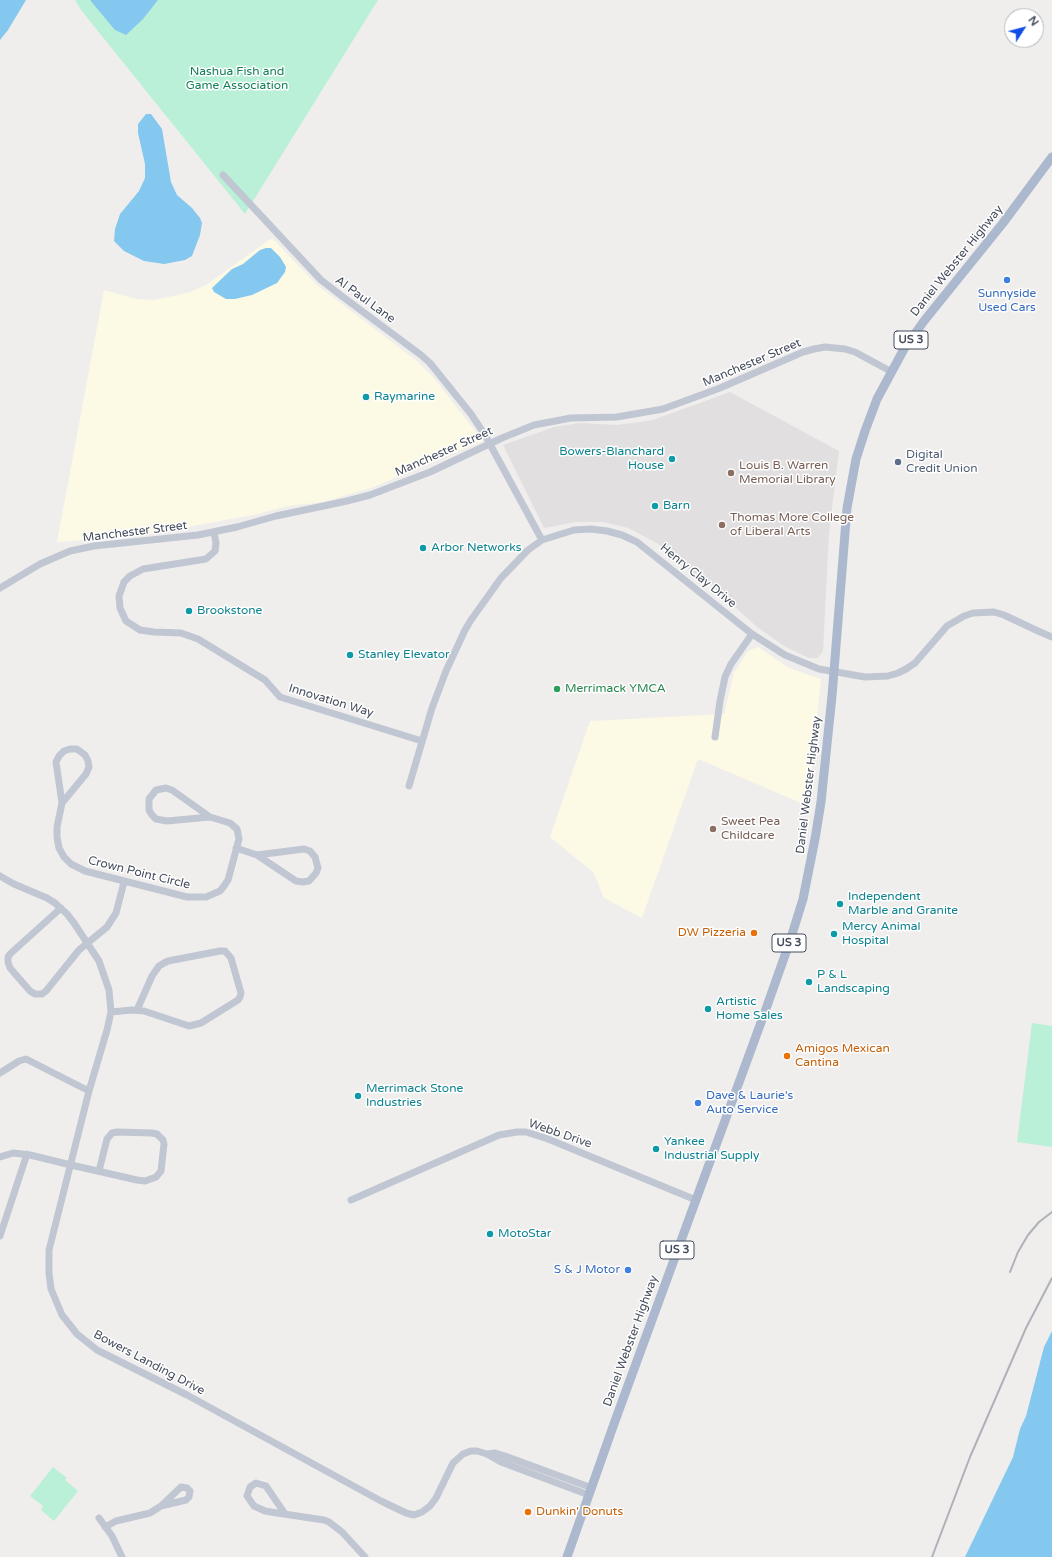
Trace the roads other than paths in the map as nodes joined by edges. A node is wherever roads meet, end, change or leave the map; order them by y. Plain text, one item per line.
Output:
1 (1052, 157) edge
2 (224, 175) dead end
3 (892, 372) junction
4 (490, 444) junction
5 (214, 532) junction
6 (542, 540) junction
7 (0, 588) edge
8 (752, 634) junction
9 (1052, 637) edge
10 (833, 671) junction
11 (715, 737) dead end
12 (422, 741) junction
13 (409, 786) dead end
14 (62, 803) junction
15 (210, 817) junction
16 (236, 848) junction
17 (257, 855) junction
18 (0, 876) edge
19 (124, 882) junction
20 (61, 908) junction
21 (88, 943) junction
22 (137, 1010) junction
23 (111, 1012) junction
24 (0, 1073) edge
25 (89, 1091) junction
26 (27, 1154) junction
27 (0, 1157) edge
28 (71, 1165) junction
29 (99, 1171) junction
30 (351, 1200) dead end
31 (696, 1200) junction
32 (0, 1236) edge
33 (590, 1491) junction
34 (161, 1506) dead end
35 (285, 1514) junction
36 (99, 1518) dead end
37 (105, 1527) junction
38 (122, 1557) edge
39 (365, 1557) edge
40 (567, 1557) edge

1 - 3 main road, Daniel Webster Highway / US 3
2 - 4 street, Al Paul Lane
3 - 4 street, Manchester Street
3 - 10 main road, Daniel Webster Highway / US 3
4 - 5 street, Manchester Street
4 - 6 street
5 - 7 street, Manchester Street
5 - 12 street, Innovation Way
6 - 8 street, Henry Clay Drive
6 - 12 street, Henry Clay Drive
8 - 10 street, Henry Clay Drive
8 - 11 street
9 - 10 street, Henry Clay Drive
10 - 31 main road, Daniel Webster Highway / US 3
12 - 13 street, Henry Clay Drive
14 - 14 street, Crown Point Circle
14 - 19 street, Crown Point Circle
15 - 15 street, Crown Point Circle
15 - 16 street, Crown Point Circle
16 - 17 street
16 - 19 street, Crown Point Circle
17 - 17 street
18 - 20 street, Bowers Landing Drive
19 - 21 street
20 - 21 street, Bowers Landing Drive
20 - 21 street
21 - 23 street, Bowers Landing Drive
22 - 22 street
22 - 23 street
23 - 25 street, Bowers Landing Drive
24 - 25 street
25 - 28 street, Bowers Landing Drive
26 - 27 street
26 - 28 street
26 - 32 street
28 - 29 street
28 - 33 street, Bowers Landing Drive
29 - 29 street
30 - 31 street, Webb Drive
31 - 33 main road, Daniel Webster Highway / US 3
33 - 40 main road, Daniel Webster Highway / US 3
34 - 37 street
35 - 35 street
35 - 39 street
36 - 37 street
37 - 38 street

